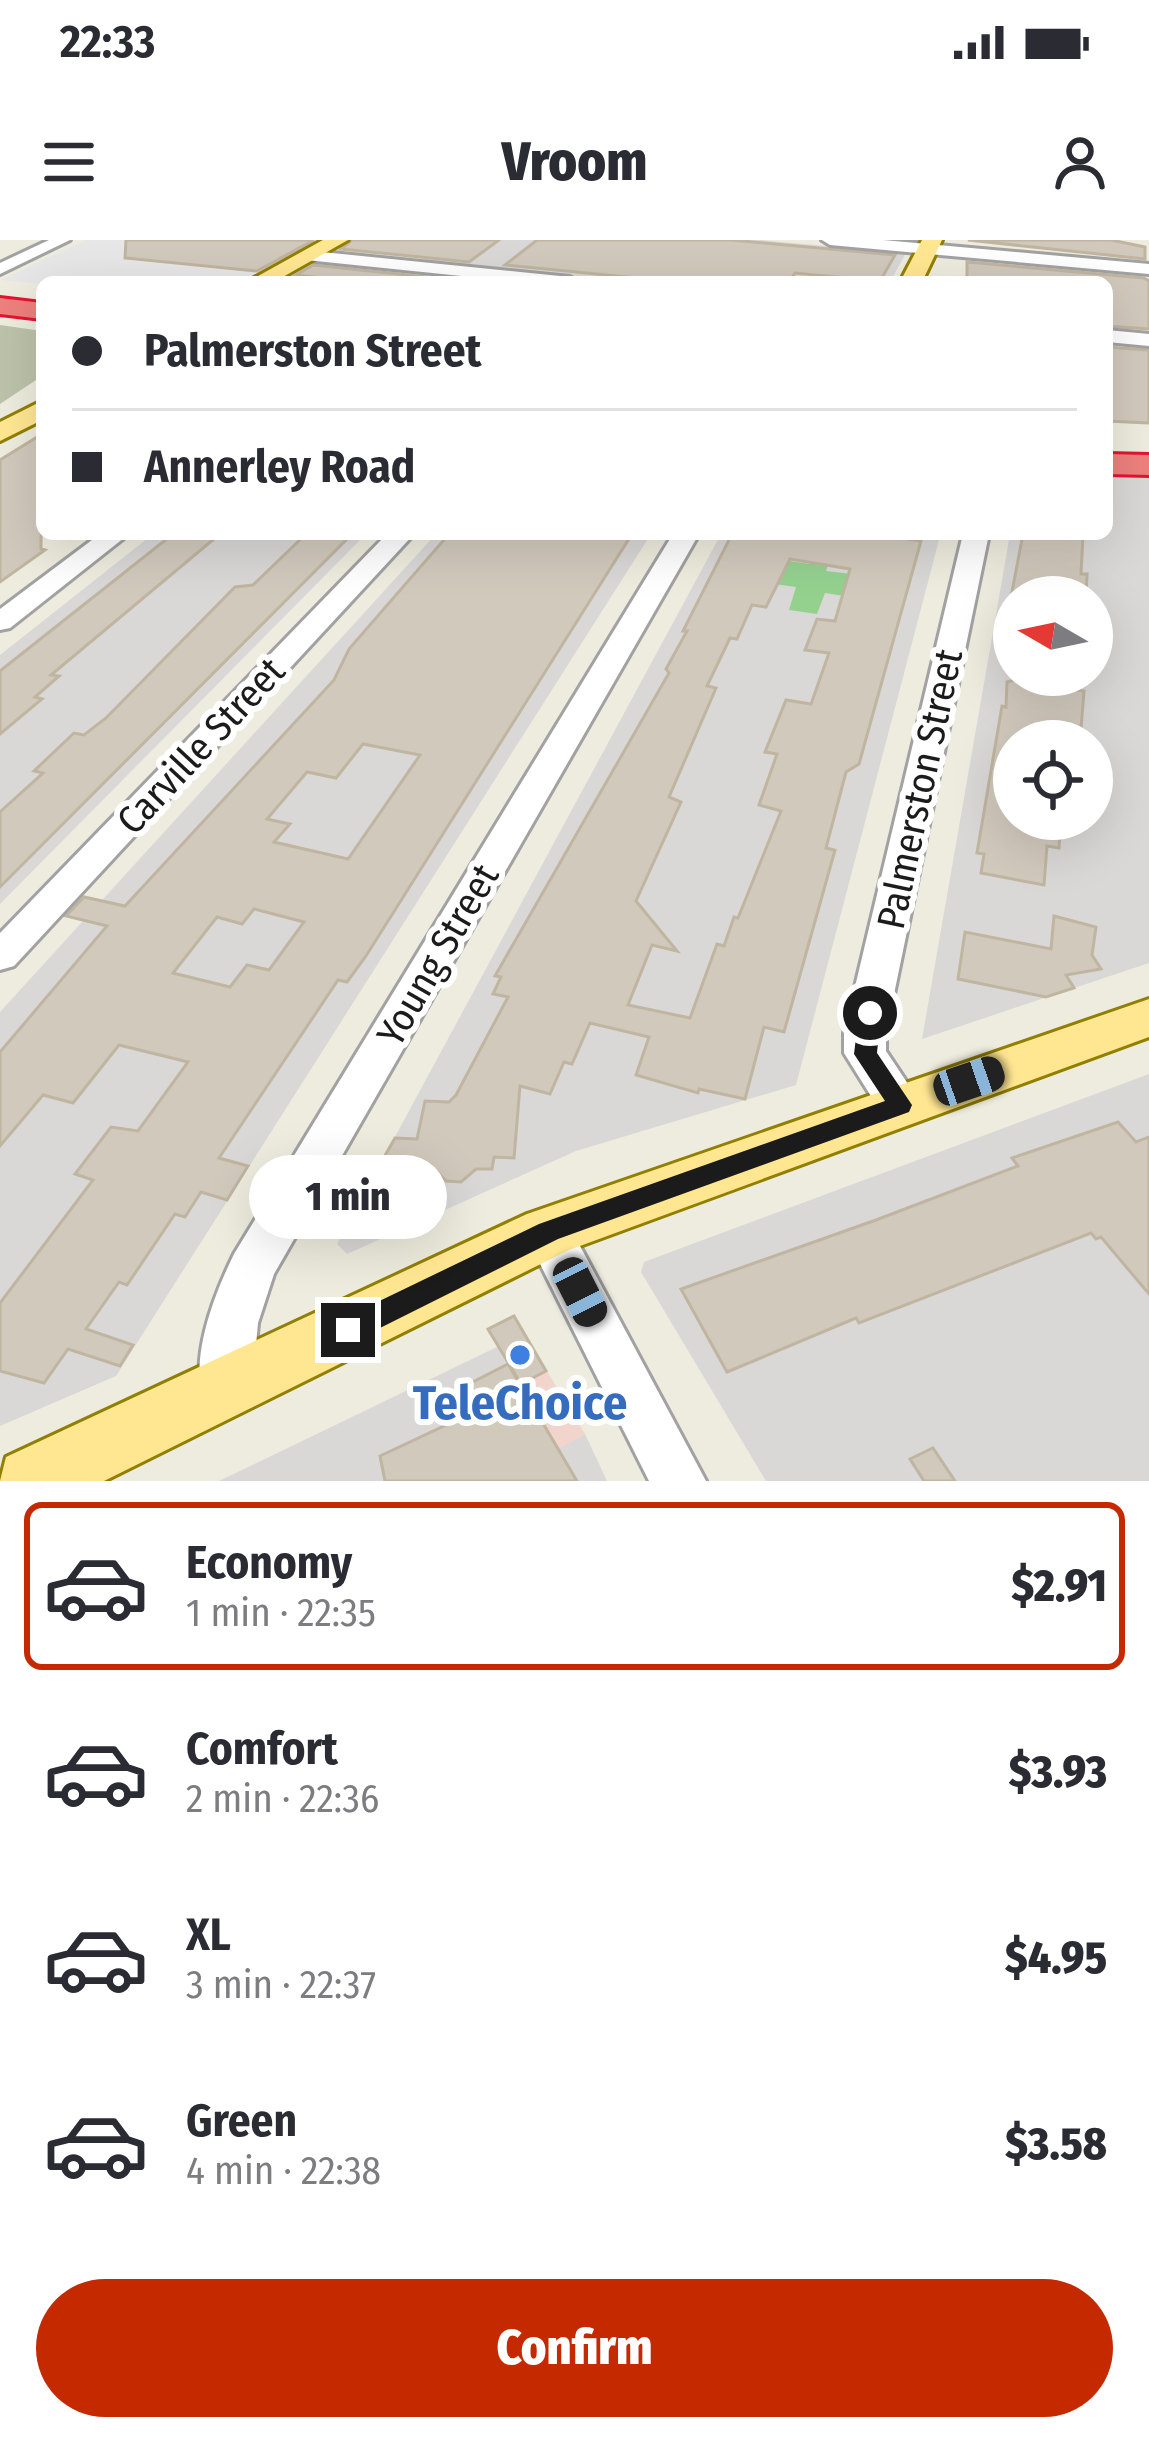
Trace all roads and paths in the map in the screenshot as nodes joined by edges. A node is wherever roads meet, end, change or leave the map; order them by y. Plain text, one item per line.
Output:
1 (62, 240) edge
2 (338, 240) edge
3 (830, 240) edge
4 (930, 244) edge
5 (312, 256) junction
6 (4, 266) edge
7 (1149, 268) edge
8 (270, 276) edge
9 (283, 276) edge
10 (510, 276) edge
11 (914, 276) edge
12 (0, 295) edge
13 (36, 299) edge
14 (0, 306) edge
15 (36, 310) edge
16 (1113, 337) edge
17 (1149, 340) edge
18 (36, 412) edge
19 (0, 433) edge
20 (1113, 451) edge
21 (1149, 452) edge
22 (1113, 464) edge
23 (1149, 465) edge
24 (108, 540) edge
25 (395, 540) edge
26 (682, 540) edge
27 (975, 540) edge
28 (0, 622) edge
29 (0, 957) edge
30 (1149, 1017) edge
31 (900, 1105) junction
32 (548, 1232) junction
33 (225, 1389) junction
34 (31, 1481) edge
35 (678, 1481) edge

1 - 6 street
2 - 5 main road
3 - 4 street
4 - 7 street
4 - 11 main road
5 - 8 main road
5 - 9 main road
5 - 10 street
12 - 13 highway
14 - 15 highway
16 - 17 street
18 - 19 main road
20 - 21 highway
22 - 23 highway
24 - 28 street
25 - 29 street, Carville Street
26 - 33 street, Young Street
27 - 31 street, Palmerston Street
30 - 31 main road
31 - 32 main road
32 - 33 main road
32 - 35 street
33 - 34 main road

